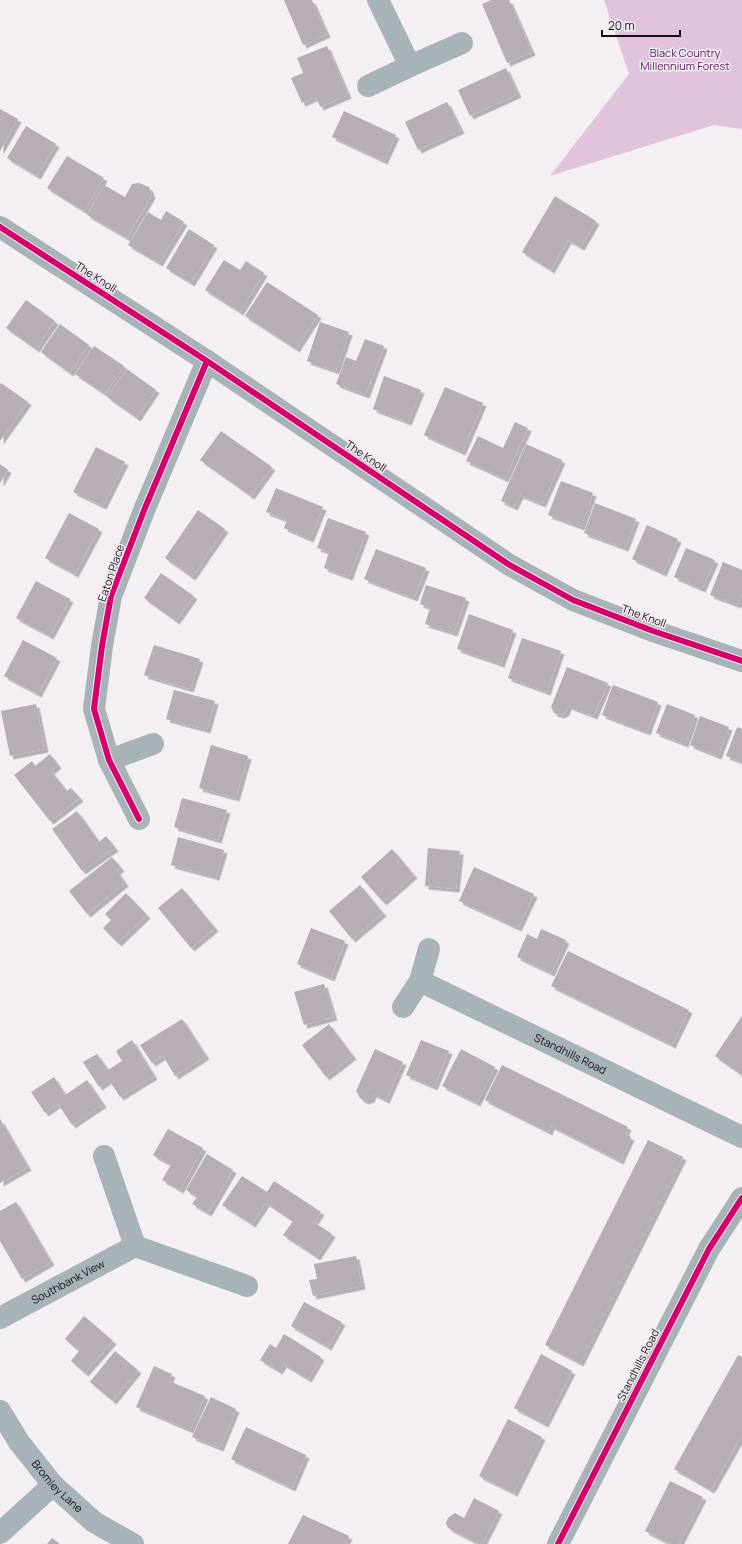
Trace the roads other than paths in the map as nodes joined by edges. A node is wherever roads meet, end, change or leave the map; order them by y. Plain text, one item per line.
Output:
1 (378, 0) edge
2 (462, 43) dead end
3 (410, 66) junction
4 (368, 86) dead end
5 (1, 232) edge
6 (207, 361) junction
7 (742, 661) edge
8 (153, 744) dead end
9 (109, 760) junction
10 (139, 819) dead end
11 (428, 949) dead end
12 (420, 981) junction
13 (403, 1007) dead end
14 (742, 1137) edge
15 (104, 1156) dead end
16 (742, 1198) edge
17 (135, 1246) junction
18 (247, 1286) dead end
19 (0, 1318) edge
20 (0, 1411) edge
21 (53, 1485) junction
22 (0, 1533) edge
23 (133, 1544) edge
24 (558, 1544) edge

1 - 3 street
2 - 3 street
3 - 4 street
5 - 6 street, The Knoll
6 - 7 street, The Knoll
6 - 9 street, Eaton Place
8 - 9 street
9 - 10 street, Eaton Place
11 - 12 street
12 - 13 street
12 - 14 street, Standhills Road
15 - 17 street
16 - 24 street, Standhills Road
17 - 18 street
17 - 19 street, Southbank View
20 - 21 street, Bromley Lane
21 - 22 street
21 - 23 street, Bromley Lane

